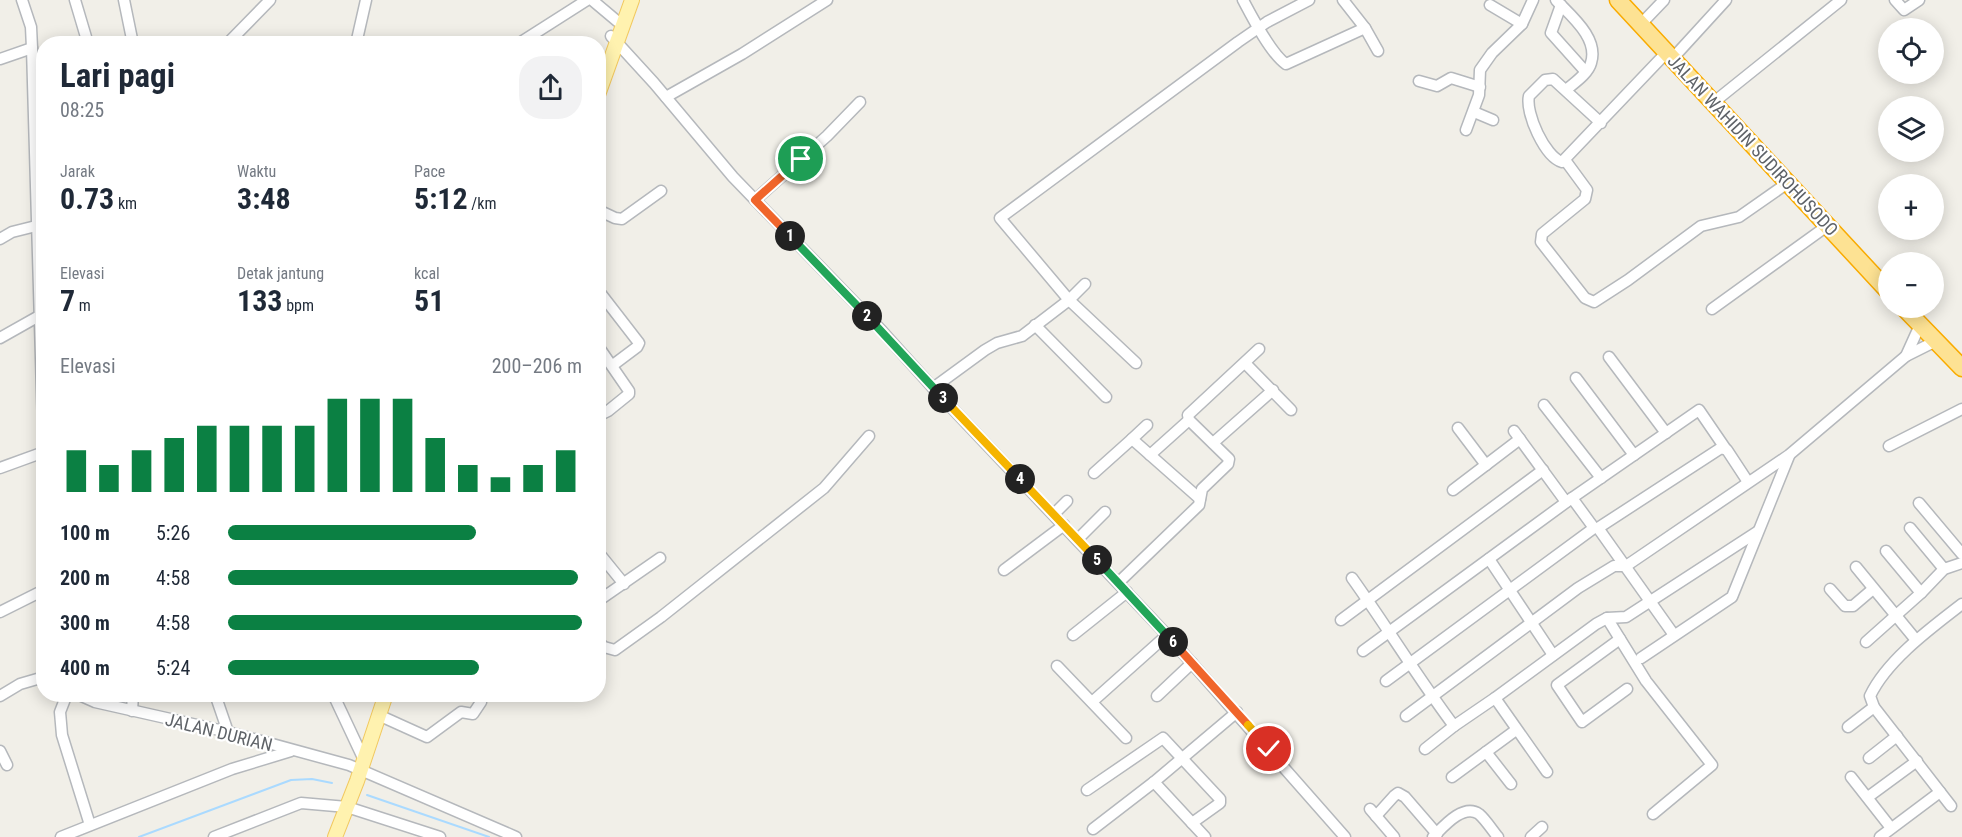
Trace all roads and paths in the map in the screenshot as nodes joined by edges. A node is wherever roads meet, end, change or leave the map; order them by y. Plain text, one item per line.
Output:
1 (22, 0) edge
2 (75, 0) edge
3 (124, 0) edge
4 (270, 0) edge
5 (366, 0) edge
6 (587, 0) edge
7 (592, 0) edge
8 (624, 0) edge
9 (632, 0) edge
10 (826, 0) edge
11 (1243, 0) edge
12 (1309, 0) edge
13 (1343, 0) edge
14 (1533, 0) edge
15 (1618, 0) edge
16 (1664, 0) edge
17 (1726, 0) edge
18 (1841, 0) edge
19 (1894, 0) edge
20 (1919, 0) edge
21 (1558, 3) edge
22 (1490, 5) dead end
23 (617, 21) junction
24 (1522, 24) junction
25 (1641, 24) junction
26 (1259, 28) junction
27 (1365, 28) junction
28 (86, 36) edge
29 (131, 36) edge
30 (235, 36) edge
31 (358, 36) edge
32 (531, 36) edge
33 (614, 39) junction
34 (32, 48) junction
35 (1378, 51) dead end
36 (1670, 55) junction
37 (606, 56) edge
38 (0, 59) edge
39 (606, 67) edge
40 (1586, 72) junction
41 (1419, 81) dead end
42 (1480, 87) junction
43 (1566, 90) junction
44 (666, 97) junction
45 (860, 102) dead end
46 (1714, 102) junction
47 (1474, 112) junction
48 (1493, 120) dead end
49 (1601, 123) junction
50 (1466, 130) dead end
51 (1565, 160) junction
52 (36, 168) edge
53 (1789, 182) junction
54 (660, 191) dead end
55 (755, 200) junction
56 (606, 213) edge
57 (1827, 226) junction
58 (36, 228) edge
59 (0, 239) edge
60 (1878, 280) edge
61 (1085, 284) dead end
62 (606, 300) edge
63 (1069, 300) junction
64 (1712, 309) dead end
65 (36, 318) edge
66 (1913, 318) edge
67 (1035, 325) junction
68 (1920, 325) junction
69 (0, 338) edge
70 (1936, 341) junction
71 (1259, 349) dead end
72 (606, 356) edge
73 (1906, 356) junction
74 (1609, 357) dead end
75 (1136, 363) dead end
76 (1245, 363) junction
77 (613, 365) junction
78 (1962, 368) edge
79 (1576, 378) dead end
80 (933, 388) junction
81 (1273, 390) junction
82 (1106, 397) dead end
83 (1544, 405) dead end
84 (1962, 409) edge
85 (1291, 410) dead end
86 (606, 412) edge
87 (1189, 420) junction
88 (1148, 425) dead end
89 (1458, 428) dead end
90 (1666, 433) junction
91 (869, 436) dead end
92 (1132, 440) junction
93 (1213, 443) junction
94 (1889, 446) dead end
95 (1725, 448) junction
96 (36, 455) edge
97 (1150, 455) junction
98 (1634, 455) junction
99 (1789, 455) junction
100 (1486, 465) junction
101 (0, 468) edge
102 (1543, 470) junction
103 (1094, 473) dead end
104 (1601, 478) junction
105 (1748, 482) junction
106 (1453, 490) dead end
107 (1200, 499) junction
108 (1569, 500) junction
109 (1067, 501) dead end
110 (1919, 503) dead end
111 (1106, 512) dead end
112 (1054, 514) junction
113 (1064, 525) junction
114 (1596, 528) junction
115 (1910, 528) dead end
116 (1757, 532) junction
117 (1077, 539) junction
118 (1886, 551) dead end
119 (1962, 554) edge
120 (660, 558) dead end
121 (1489, 559) junction
122 (606, 562) edge
123 (1962, 562) edge
124 (1626, 566) junction
125 (1856, 567) dead end
126 (1944, 569) junction
127 (1004, 570) dead end
128 (1352, 578) dead end
129 (1119, 582) junction
130 (624, 584) junction
131 (1830, 589) dead end
132 (1873, 589) junction
133 (1510, 591) junction
134 (1127, 592) junction
135 (1921, 593) junction
136 (36, 594) edge
137 (606, 596) edge
138 (1368, 601) junction
139 (1650, 602) junction
140 (1962, 604) edge
141 (0, 612) edge
142 (1897, 615) junction
143 (1607, 618) junction
144 (1341, 620) dead end
145 (1532, 622) junction
146 (1390, 632) junction
147 (1167, 635) junction
148 (1674, 635) junction
149 (1073, 636) dead end
150 (1620, 639) junction
151 (1916, 640) junction
152 (1866, 642) dead end
153 (606, 648) edge
154 (1363, 651) dead end
155 (1553, 655) junction
156 (1641, 658) dead end
157 (1192, 663) junction
158 (1410, 664) junction
159 (1057, 666) dead end
160 (36, 679) edge
161 (1386, 681) dead end
162 (1627, 689) dead end
163 (0, 696) edge
164 (1157, 696) dead end
165 (1431, 696) junction
166 (1495, 698) junction
167 (64, 702) edge
168 (95, 702) edge
169 (133, 702) edge
170 (218, 702) edge
171 (336, 702) edge
172 (384, 702) edge
173 (390, 702) edge
174 (481, 702) edge
175 (1092, 702) junction
176 (1874, 707) junction
177 (132, 711) junction
178 (1237, 712) junction
179 (1406, 716) dead end
180 (385, 718) junction
181 (1454, 726) junction
182 (1848, 727) dead end
183 (1516, 730) junction
184 (228, 732) junction
185 (1897, 736) junction
186 (1126, 738) dead end
187 (1425, 749) dead end
188 (291, 750) junction
189 (0, 751) edge
190 (1486, 752) junction
191 (1182, 758) junction
192 (1869, 758) dead end
193 (1917, 761) junction
194 (7, 765) dead end
195 (1547, 772) dead end
196 (362, 773) junction
197 (1452, 777) dead end
198 (1851, 777) dead end
199 (1154, 782) junction
200 (1511, 784) dead end
201 (1088, 790) dead end
202 (1940, 792) junction
203 (1868, 797) junction
204 (352, 804) junction
205 (1951, 806) dead end
206 (1653, 814) dead end
207 (1192, 823) junction
208 (90, 825) junction
209 (1542, 826) dead end
210 (1891, 828) junction
211 (1093, 829) dead end
212 (1435, 835) edge
213 (61, 837) edge
214 (214, 837) edge
215 (335, 837) edge
216 (343, 837) edge
217 (440, 837) edge
218 (516, 837) edge
219 (1205, 837) edge
220 (1345, 837) edge
221 (1394, 837) edge
222 (1498, 837) edge
223 (1531, 837) edge
224 (1880, 837) edge

1 - 34 street
2 - 28 street
3 - 29 street
4 - 30 street
5 - 31 street
6 - 32 street
7 - 23 street
8 - 23 main road
9 - 33 main road
10 - 44 street
11 - 26 street
12 - 26 street
13 - 27 street
14 - 24 street
15 - 25 highway, JALAN WAHIDIN SUDIROHUSODO
16 - 25 street
17 - 36 street
18 - 46 street
19 - 20 street
21 - 40 street
21 - 40 street
22 - 24 street
23 - 33 main road
24 - 42 street
25 - 36 highway, JALAN WAHIDIN SUDIROHUSODO
26 - 27 street
26 - 63 street
27 - 35 street
33 - 37 main road
33 - 39 main road
33 - 44 street
34 - 38 street
34 - 52 street
36 - 46 highway, JALAN WAHIDIN SUDIROHUSODO
36 - 49 street
40 - 43 street
41 - 42 street
42 - 47 street
43 - 49 street
43 - 51 street
44 - 55 street
45 - 55 street
46 - 53 highway, JALAN WAHIDIN SUDIROHUSODO
47 - 48 street
47 - 50 street
49 - 51 street
51 - 53 street
53 - 57 highway, JALAN WAHIDIN SUDIROHUSODO
54 - 56 street
55 - 80 street
57 - 60 highway, JALAN WAHIDIN SUDIROHUSODO
57 - 64 street
58 - 59 street
61 - 63 street
62 - 77 street
63 - 67 street
63 - 75 street
65 - 69 street
66 - 68 highway
67 - 80 street
67 - 82 street
68 - 70 highway
68 - 73 street
70 - 73 street
70 - 78 highway
71 - 76 street
72 - 77 street
73 - 99 street
74 - 90 street
76 - 81 street
76 - 87 street
77 - 86 street
79 - 98 street
80 - 112 street
81 - 85 street
81 - 93 street
83 - 104 street
84 - 94 street
87 - 93 street
87 - 97 street
88 - 92 street
89 - 100 street
90 - 95 street
90 - 98 street
91 - 153 street
92 - 97 street
92 - 103 street
93 - 107 street
95 - 105 street
95 - 114 street
96 - 101 street
97 - 107 street
98 - 104 street
99 - 105 street
99 - 116 street
100 - 102 street
100 - 106 street
102 - 108 street
102 - 138 street
104 - 108 street
105 - 124 street
107 - 129 street
108 - 114 street
108 - 121 street
109 - 112 street
110 - 119 street
111 - 117 street
112 - 113 street
113 - 117 street
113 - 127 street
114 - 124 street
114 - 133 street
115 - 126 street
116 - 139 street
116 - 148 street
117 - 129 street
118 - 135 street
120 - 130 street
121 - 133 street
121 - 146 street
122 - 130 street
123 - 126 street
124 - 139 street
124 - 145 street
125 - 132 street
126 - 135 street
128 - 138 street
129 - 134 street
130 - 137 street
131 - 132 street
132 - 142 street
133 - 145 street
133 - 158 street
134 - 147 street
134 - 149 street
135 - 142 street
136 - 141 street
138 - 144 street
138 - 146 street
139 - 143 street
139 - 148 street
140 - 151 street
142 - 151 street
142 - 152 street
143 - 150 street
143 - 155 street
145 - 155 street
145 - 165 street
146 - 154 street
146 - 158 street
147 - 157 street
147 - 175 street
148 - 156 street
150 - 162 street
150 - 206 street
151 - 176 street
155 - 166 street
157 - 164 street
157 - 178 street
158 - 161 street
158 - 165 street
159 - 175 street
160 - 163 street
165 - 179 street
165 - 181 street
166 - 181 street
166 - 183 street
167 - 208 street
168 - 177 street, JALAN DURIAN
169 - 177 street
170 - 184 street
171 - 196 street
172 - 196 main road
173 - 180 main road
174 - 180 street
175 - 186 street
176 - 182 street
176 - 185 street
177 - 184 street, JALAN DURIAN
178 - 191 street
178 - 220 street
180 - 196 main road
181 - 187 street
183 - 190 street
183 - 195 street
184 - 188 street, JALAN DURIAN
185 - 192 street
185 - 193 street
188 - 196 street, JALAN DURIAN
188 - 208 street
189 - 194 street
190 - 197 street
190 - 200 street
191 - 199 street
191 - 201 street
191 - 207 street
193 - 202 street
193 - 203 street
196 - 204 main road
196 - 218 street, JALAN DURIAN
198 - 203 street
199 - 207 street
199 - 211 street
202 - 205 street
202 - 210 street
203 - 210 street
204 - 214 street
204 - 215 main road
204 - 216 main road
204 - 217 street
207 - 219 street
208 - 213 street
209 - 223 street
210 - 224 street
212 - 221 street
212 - 222 street

